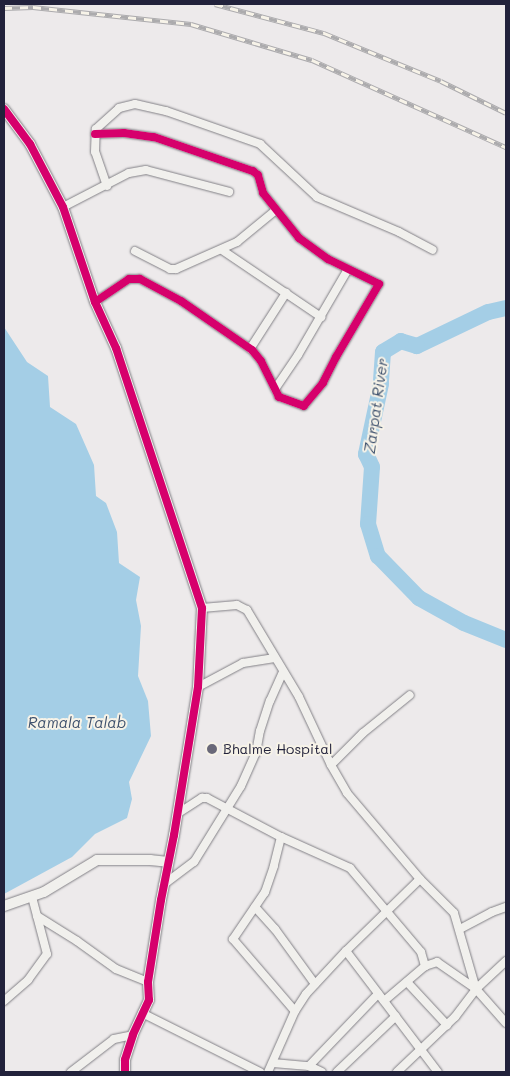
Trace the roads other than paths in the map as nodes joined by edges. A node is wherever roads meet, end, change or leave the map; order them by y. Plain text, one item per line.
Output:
1 (4, 109) edge
2 (95, 134) junction
3 (107, 186) junction
4 (229, 192) dead end
5 (63, 207) junction
6 (276, 210) junction
7 (222, 250) junction
8 (433, 250) dead end
9 (135, 251) dead end
10 (348, 268) junction
11 (286, 293) junction
12 (95, 302) junction
13 (321, 317) junction
14 (250, 349) junction
15 (274, 389) junction
16 (202, 608) junction
17 (275, 658) junction
18 (283, 672) junction
19 (198, 687) junction
20 (410, 695) dead end
21 (331, 765) junction
22 (228, 808) junction
23 (177, 814) junction
24 (282, 837) junction
25 (168, 862) junction
26 (420, 879) junction
27 (163, 885) junction
28 (32, 897) junction
29 (4, 906) edge
30 (255, 907) junction
31 (506, 907) edge
32 (386, 912) junction
33 (37, 916) junction
34 (460, 929) junction
35 (346, 951) junction
36 (506, 961) edge
37 (425, 966) junction
38 (148, 982) junction
39 (407, 982) junction
40 (315, 984) junction
41 (476, 990) junction
42 (378, 994) junction
43 (4, 1001) edge
44 (384, 1001) junction
45 (295, 1011) junction
46 (142, 1013) junction
47 (396, 1016) junction
48 (506, 1024) edge
49 (447, 1025) junction
50 (133, 1035) junction
51 (422, 1050) junction
52 (273, 1063) junction
53 (309, 1066) junction
54 (71, 1072) edge
55 (125, 1072) edge
56 (260, 1072) edge
57 (268, 1072) edge
58 (322, 1072) edge
59 (337, 1072) edge
60 (397, 1072) edge
61 (438, 1072) edge

1 - 5 street
2 - 3 street
2 - 6 street
2 - 8 street
3 - 4 street
3 - 5 street
5 - 12 street
6 - 7 street
6 - 10 street
7 - 9 street
7 - 11 street
10 - 13 street
10 - 15 street
11 - 13 street
11 - 14 street
12 - 14 street
12 - 16 street
13 - 15 street
14 - 15 street
16 - 17 street
16 - 19 street
17 - 18 street
17 - 19 street
18 - 21 street
18 - 22 street
19 - 23 street
20 - 21 street
21 - 26 street
22 - 23 street
22 - 24 street
22 - 27 street
23 - 25 street
24 - 30 street
24 - 32 street
25 - 27 street
25 - 28 street
26 - 32 street
26 - 34 street
27 - 38 street
28 - 29 street
28 - 33 street
30 - 40 street
30 - 45 street
31 - 34 street
32 - 35 street
32 - 37 street
33 - 38 street
33 - 43 street
34 - 41 street
35 - 40 street
35 - 42 street
36 - 41 street
37 - 39 street
37 - 41 street
38 - 46 street
39 - 44 street
39 - 49 street
40 - 45 street
41 - 48 street
41 - 49 street
42 - 44 street
42 - 53 street
44 - 47 street
45 - 52 street
46 - 50 street
46 - 56 street
47 - 51 street
47 - 59 street
49 - 51 street
50 - 54 street
50 - 55 street
51 - 60 street
51 - 61 street
52 - 53 street
52 - 57 street
53 - 58 street

